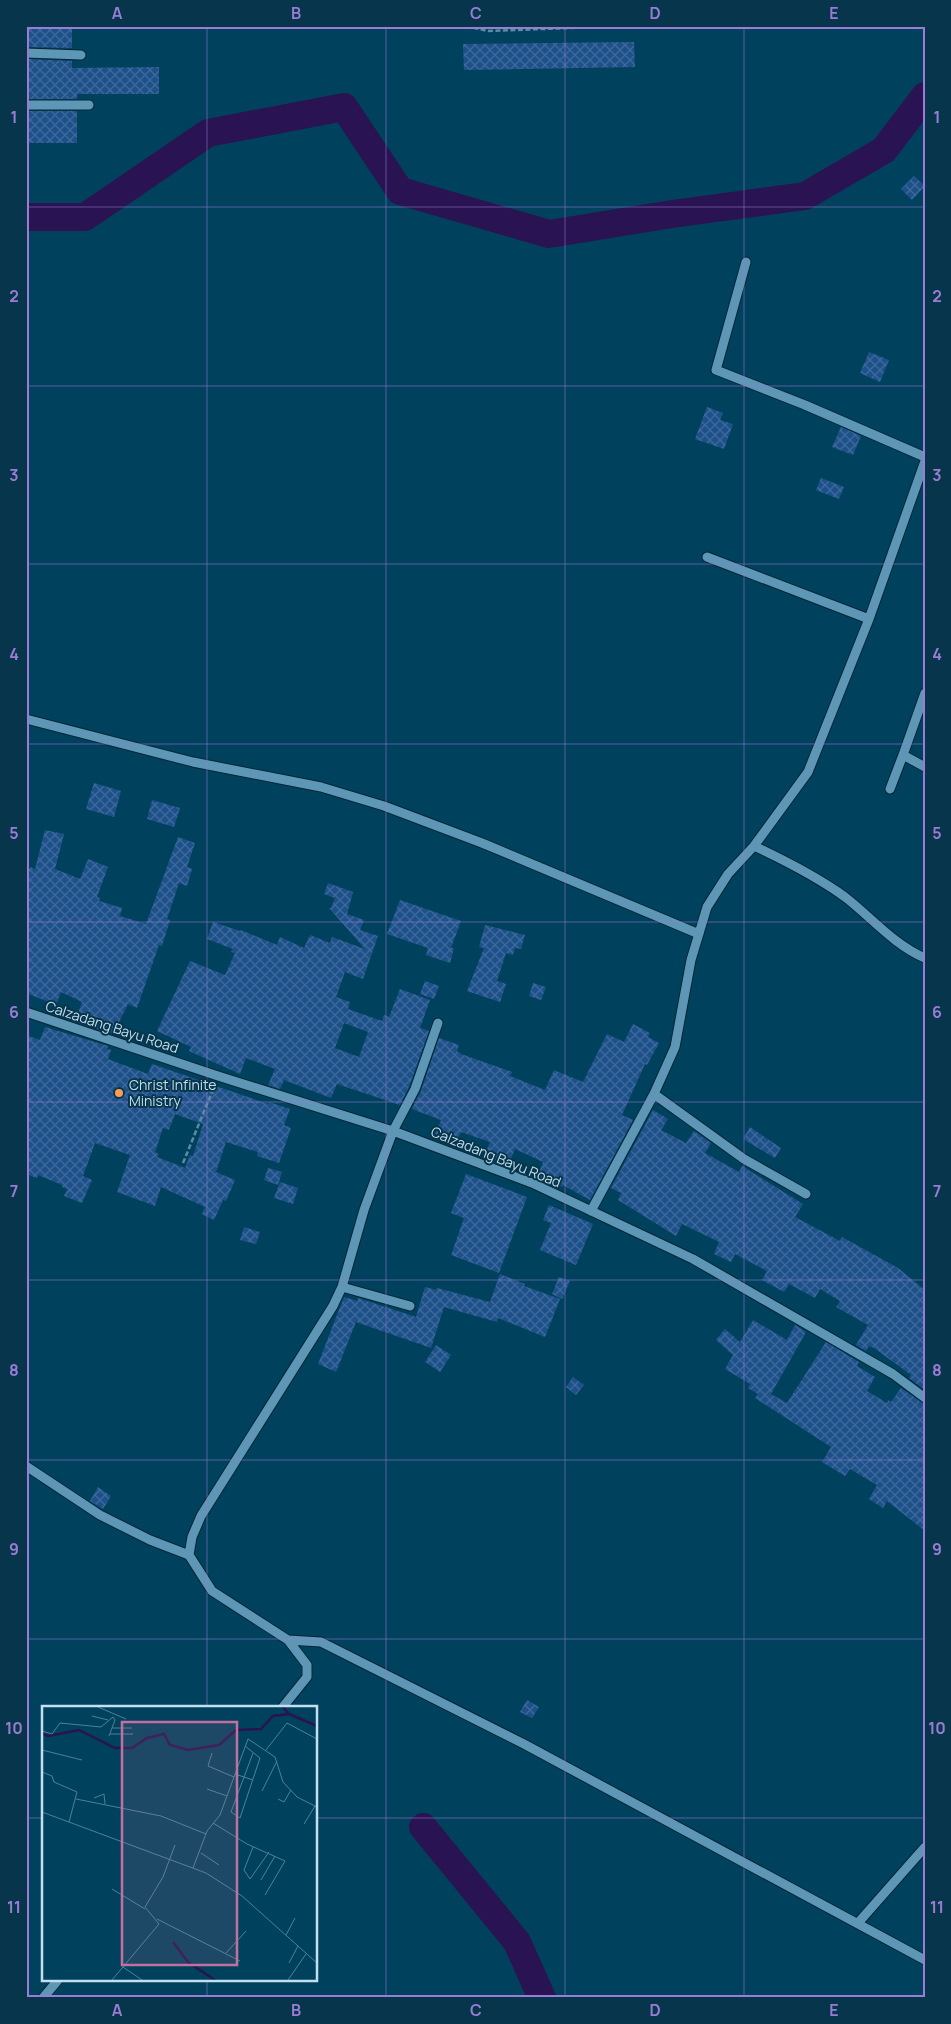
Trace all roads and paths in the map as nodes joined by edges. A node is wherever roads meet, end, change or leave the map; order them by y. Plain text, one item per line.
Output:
1 (466, 26) edge
2 (626, 26) edge
3 (26, 53) edge
4 (81, 55) dead end
5 (26, 105) edge
6 (89, 105) dead end
7 (746, 262) dead end
8 (925, 457) edge
9 (925, 461) edge
10 (707, 557) dead end
11 (869, 619) junction
12 (925, 693) edge
13 (26, 720) edge
14 (903, 754) junction
15 (925, 767) edge
16 (890, 789) dead end
17 (754, 846) junction
18 (699, 934) junction
19 (925, 958) edge
20 (26, 1012) edge
21 (438, 1023) dead end
22 (218, 1076) junction
23 (654, 1094) junction
24 (393, 1131) junction
25 (183, 1163) dead end
26 (806, 1194) dead end
27 (591, 1211) junction
28 (342, 1287) junction
29 (410, 1306) dead end
30 (925, 1398) edge
31 (26, 1466) edge
32 (189, 1555) junction
33 (288, 1640) junction
34 (284, 1706) edge
35 (925, 1847) edge
36 (858, 1923) junction
37 (925, 1960) edge
38 (56, 1982) edge
39 (43, 1998) edge

1 - 2 path
3 - 4 street
5 - 6 street
7 - 8 street
9 - 11 street
10 - 11 street
11 - 17 street
12 - 14 street
13 - 18 street
14 - 15 street
14 - 16 street
17 - 18 street
17 - 19 street
18 - 23 street
20 - 22 street, Calzadang Bayu Road
21 - 24 street
22 - 24 street, Calzadang Bayu Road
22 - 25 path
23 - 26 street
23 - 27 street
24 - 27 street, Calzadang Bayu Road
24 - 28 street
27 - 30 street, Calzadang Bayu Road
28 - 29 street
28 - 32 street
31 - 32 street
32 - 33 street
33 - 34 street
33 - 36 street
35 - 36 street
36 - 37 street
38 - 39 street

